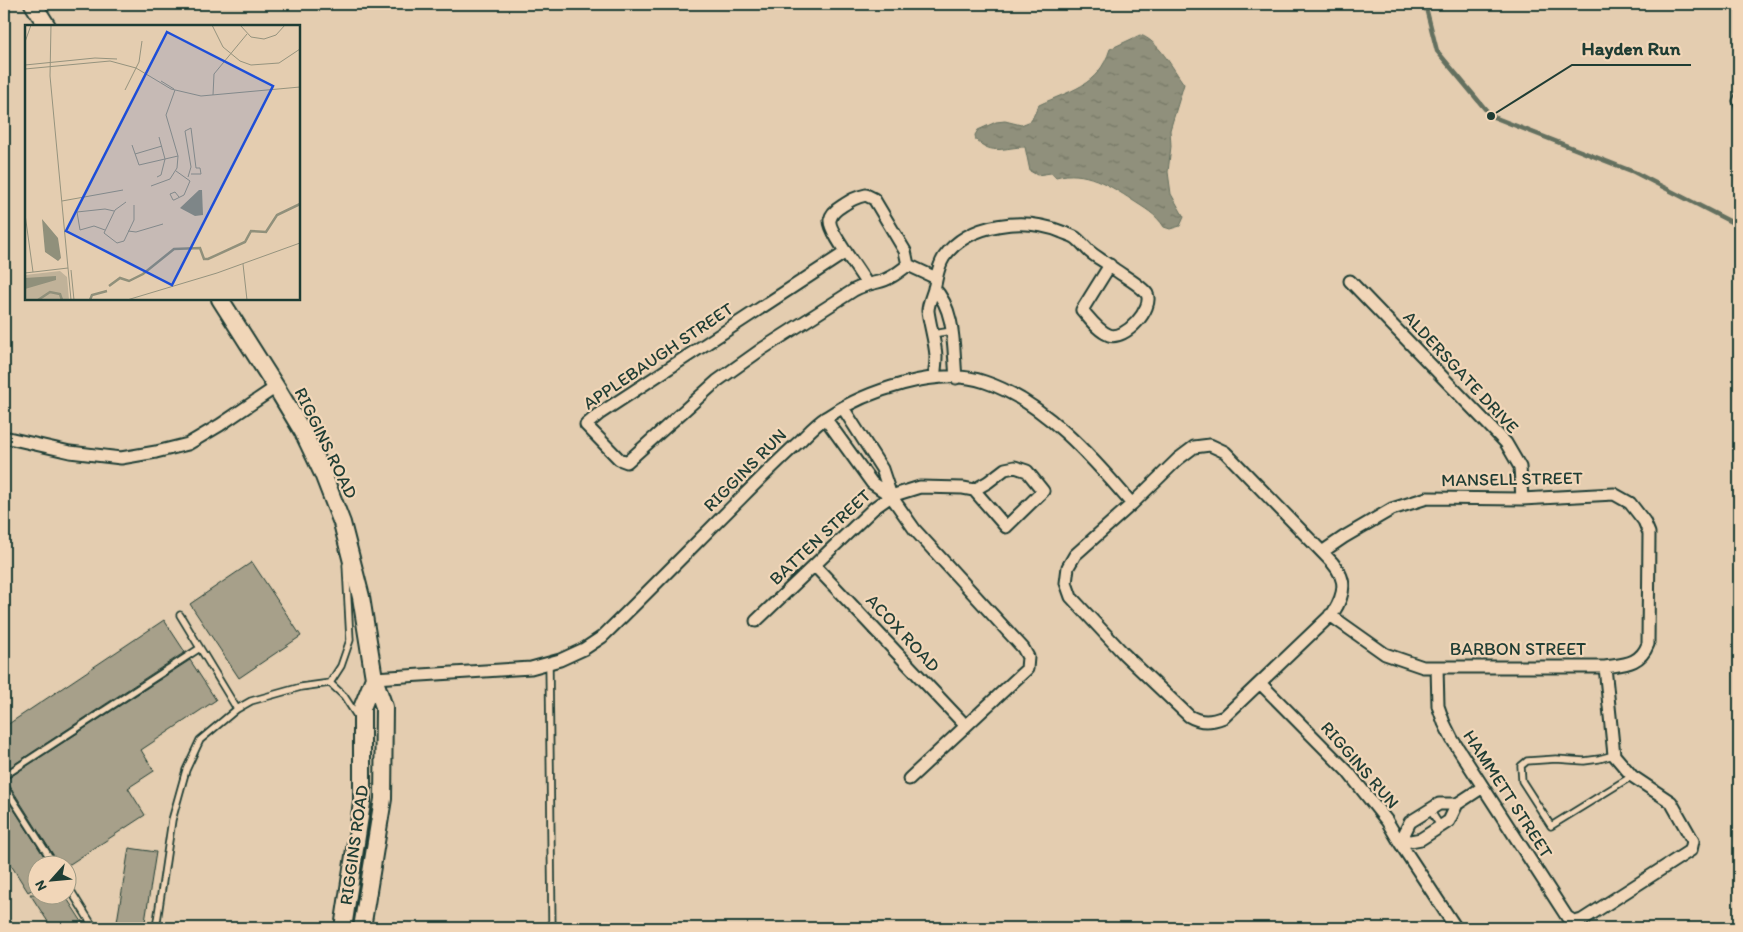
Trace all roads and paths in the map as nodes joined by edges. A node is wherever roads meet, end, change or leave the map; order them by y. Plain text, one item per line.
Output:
1 (33, 4) edge
2 (46, 25) edge
3 (1739, 95) edge
4 (1739, 109) edge
5 (846, 252) junction
6 (908, 265) junction
7 (1110, 265) junction
8 (1350, 281) dead end
9 (866, 283) junction
10 (935, 283) junction
11 (221, 300) edge
12 (953, 331) junction
13 (932, 334) junction
14 (934, 378) junction
15 (956, 378) junction
16 (276, 387) junction
17 (842, 408) junction
18 (825, 418) junction
19 (4, 437) edge
20 (974, 490) junction
21 (891, 496) junction
22 (1522, 499) junction
23 (1132, 504) junction
24 (342, 523) junction
25 (1322, 552) junction
26 (815, 566) junction
27 (1648, 580) joint
28 (1330, 615) junction
29 (180, 616) dead end
30 (756, 621) dead end
31 (200, 648) junction
32 (549, 663) junction
33 (1437, 667) junction
34 (1605, 667) junction
35 (374, 678) junction
36 (330, 683) junction
37 (1260, 683) junction
38 (237, 709) junction
39 (965, 725) junction
40 (362, 727) junction
41 (1614, 755) junction
42 (4, 776) edge
43 (1632, 776) junction
44 (909, 779) dead end
45 (4, 786) edge
46 (1483, 787) junction
47 (1457, 804) junction
48 (1430, 810) junction
49 (1441, 827) junction
50 (1400, 843) junction
51 (48, 854) edge
52 (78, 902) edge
53 (94, 928) edge
54 (156, 928) edge
55 (344, 928) edge
56 (362, 928) edge
57 (552, 928) edge
58 (1456, 928) edge

1 - 2 main road
3 - 4 lane
5 - 6 street
5 - 9 street
5 - 9 street, APPLEBAUGH STREET
6 - 9 street, APPLEBAUGH STREET
6 - 10 street
7 - 7 street
7 - 10 street
8 - 22 street, ALDERSGATE DRIVE
10 - 12 street
10 - 13 street
11 - 16 main road, RIGGINS ROAD
12 - 13 lane
12 - 15 street
13 - 14 street
14 - 15 street, RIGGINS RUN
14 - 17 street, RIGGINS RUN
15 - 23 street, RIGGINS RUN
16 - 19 street
16 - 24 main road, RIGGINS ROAD
17 - 18 street, RIGGINS RUN
17 - 21 street
18 - 21 street
18 - 32 street, RIGGINS RUN
20 - 20 street
20 - 21 street, BATTEN STREET
21 - 26 street, BATTEN STREET
21 - 39 street
22 - 25 street, MANSELL STREET
22 - 27 street, MANSELL STREET
23 - 25 street
23 - 37 street
24 - 35 main road, RIGGINS ROAD
24 - 36 lane
25 - 28 street
26 - 30 street, BATTEN STREET
26 - 39 street, ACOX ROAD
27 - 34 street, BARBON STREET
28 - 33 street, BARBON STREET
28 - 37 street
29 - 31 lane
31 - 38 lane
31 - 42 lane
32 - 35 street, RIGGINS RUN
32 - 57 lane
33 - 34 street, BARBON STREET
33 - 46 street, HAMMETT STREET
34 - 41 street
35 - 40 main road, RIGGINS ROAD
35 - 56 main road, RIGGINS ROAD
36 - 38 lane
36 - 40 lane
37 - 50 street, RIGGINS RUN
38 - 54 lane
39 - 44 street
40 - 55 main road, RIGGINS ROAD
41 - 43 street
41 - 43 lane
43 - 46 street, HAMMETT STREET
45 - 51 lane
46 - 47 street
47 - 48 street
47 - 49 street
48 - 49 lane
48 - 50 street
49 - 50 street
50 - 58 street, RIGGINS RUN
52 - 53 lane

